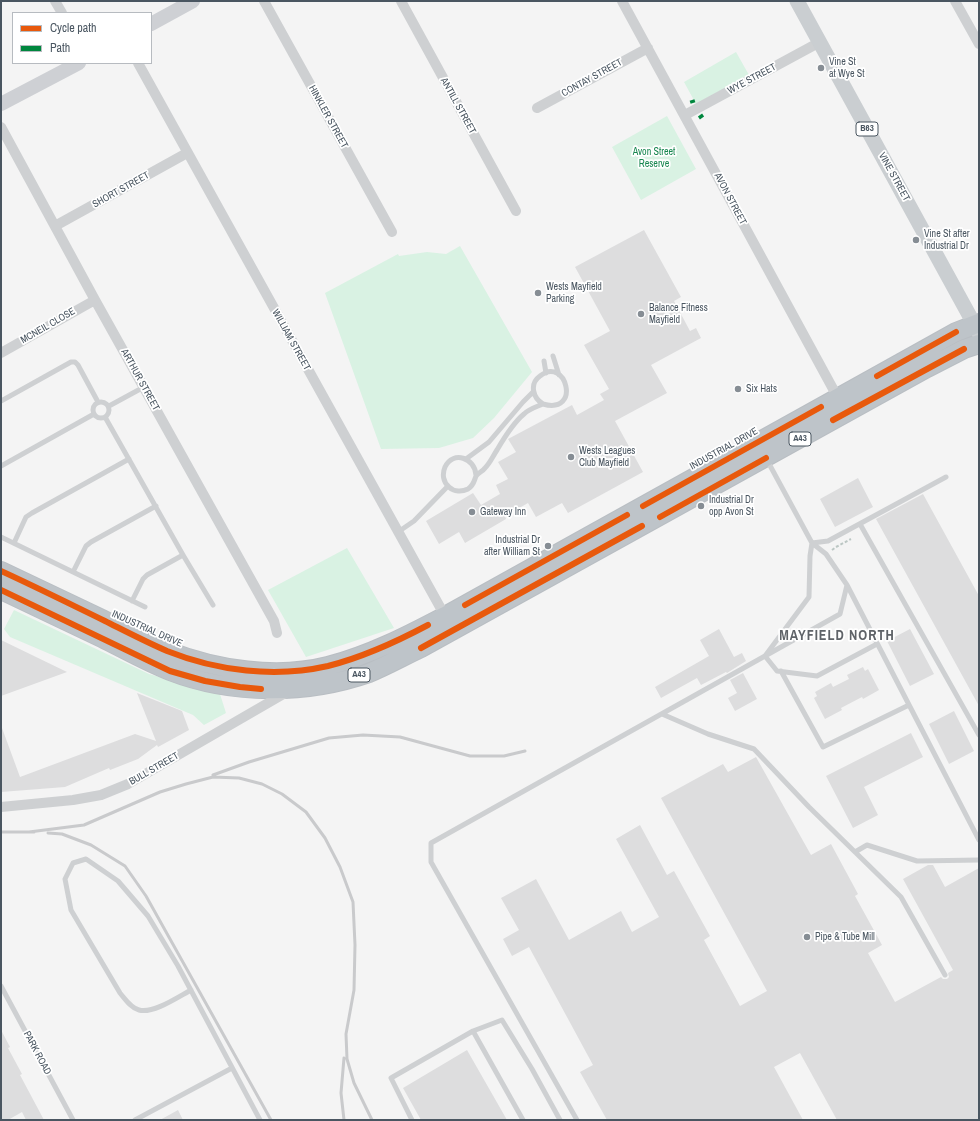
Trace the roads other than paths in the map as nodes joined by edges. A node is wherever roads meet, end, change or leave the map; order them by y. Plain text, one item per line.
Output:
1 (55, 1) edge
2 (194, 1) edge
3 (264, 1) edge
4 (401, 1) edge
5 (622, 1) edge
6 (797, 1) edge
7 (955, 1) edge
8 (61, 12) edge
9 (152, 23) edge
10 (820, 42) junction
11 (979, 44) edge
12 (648, 48) junction
13 (77, 64) edge
14 (139, 64) edge
15 (1, 104) edge
16 (537, 108) dead end
17 (684, 115) junction
18 (1, 127) edge
19 (187, 153) junction
20 (516, 211) dead end
21 (55, 226) junction
22 (392, 232) dead end
23 (95, 300) junction
24 (978, 327) edge
25 (979, 344) edge
26 (1, 353) edge
27 (553, 356) dead end
28 (544, 361) dead end
29 (546, 372) junction
30 (559, 375) junction
31 (144, 387) junction
32 (533, 392) junction
33 (838, 398) junction
34 (1, 401) edge
35 (98, 402) junction
36 (543, 404) junction
37 (109, 406) junction
38 (94, 414) junction
39 (105, 417) junction
40 (762, 450) junction
41 (129, 459) junction
42 (466, 459) junction
43 (1, 466) edge
44 (476, 475) junction
45 (946, 477) dead end
46 (448, 486) junction
47 (156, 506) junction
48 (860, 524) junction
49 (398, 532) junction
50 (1, 537) edge
51 (14, 543) junction
52 (812, 543) junction
53 (183, 555) junction
54 (1, 571) edge
55 (73, 572) junction
56 (847, 585) junction
57 (1, 590) edge
58 (132, 601) junction
59 (213, 605) dead end
60 (145, 607) dead end
61 (445, 616) junction
62 (277, 633) dead end
63 (877, 644) junction
64 (765, 656) junction
65 (382, 657) junction
66 (781, 671) junction
67 (292, 689) junction
68 (909, 705) junction
69 (662, 714) junction
70 (979, 734) edge
71 (1, 807) edge
72 (979, 840) edge
73 (855, 852) junction
74 (979, 860) edge
75 (945, 975) dead end
76 (1, 986) edge
77 (191, 990) junction
78 (473, 1031) junction
79 (232, 1068) junction
80 (73, 1120) edge
81 (135, 1120) edge
82 (260, 1120) edge
83 (412, 1120) edge
84 (523, 1120) edge
85 (560, 1120) edge
86 (577, 1120) edge

1 - 8 street
2 - 9 street
3 - 22 street, HINKLER STREET
4 - 20 street, ANTILL STREET
5 - 12 street, AVON STREET
6 - 10 main road, VINE STREET / B63
7 - 11 street
10 - 17 street, WYE STREET
10 - 24 main road, VINE STREET / B63
12 - 16 street, CONTAY STREET
12 - 17 street, AVON STREET
13 - 15 street
14 - 19 street, WILLIAM STREET
17 - 33 street, AVON STREET
18 - 21 street, ARTHUR STREET
19 - 21 street, SHORT STREET
19 - 49 street, WILLIAM STREET
21 - 23 street, ARTHUR STREET
23 - 26 street, MCNEIL CLOSE
23 - 31 street, ARTHUR STREET
24 - 33 highway, INDUSTRIAL DRIVE / A43
25 - 40 highway, INDUSTRIAL DRIVE / A43
27 - 30 lane
28 - 29 lane
29 - 30 lane
29 - 32 lane
30 - 36 lane
31 - 37 lane
31 - 62 street, ARTHUR STREET
32 - 36 lane
32 - 42 lane
33 - 40 highway, INDUSTRIAL DRIVE / A43
34 - 35 lane
35 - 37 lane
35 - 38 lane
36 - 44 lane
37 - 39 lane
38 - 39 lane
38 - 43 lane
39 - 41 lane
40 - 52 lane
40 - 61 highway, INDUSTRIAL DRIVE / A43
40 - 65 highway, INDUSTRIAL DRIVE / A43
41 - 47 lane
41 - 51 lane
42 - 44 lane
42 - 46 lane
44 - 46 lane
45 - 48 lane
46 - 49 lane
47 - 53 lane
47 - 55 lane
48 - 52 lane
48 - 70 lane
49 - 61 street, WILLIAM STREET
50 - 51 lane
51 - 55 lane
52 - 56 lane
52 - 64 lane
53 - 58 lane
53 - 59 lane
54 - 65 highway, INDUSTRIAL DRIVE / A43
55 - 58 lane
56 - 63 lane
56 - 64 lane
57 - 67 highway, INDUSTRIAL DRIVE / A43
58 - 60 lane
61 - 65 highway, INDUSTRIAL DRIVE / A43
63 - 66 lane
63 - 68 lane
64 - 66 lane
64 - 69 lane
65 - 67 highway, INDUSTRIAL DRIVE / A43
66 - 68 lane
67 - 71 street, BULL STREET
68 - 72 lane
69 - 73 lane
69 - 86 lane
73 - 74 lane
73 - 75 lane
76 - 80 lane, PARK ROAD
77 - 77 lane
77 - 79 lane
78 - 83 lane
78 - 84 lane
78 - 85 lane
79 - 81 lane
79 - 82 lane

